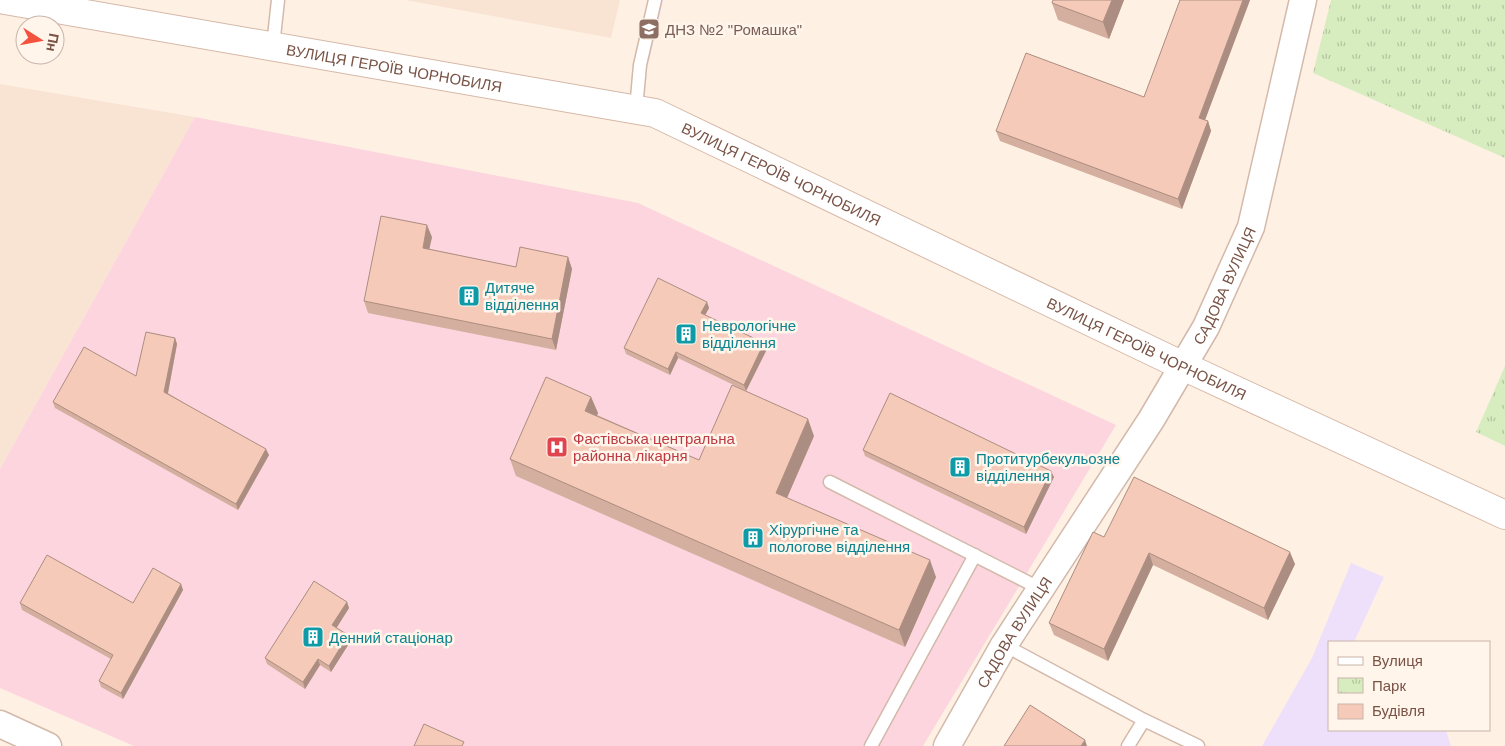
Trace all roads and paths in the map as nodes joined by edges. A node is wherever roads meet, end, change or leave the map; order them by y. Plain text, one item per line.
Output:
1 (5, 0) edge
2 (278, 0) edge
3 (655, 0) edge
4 (1303, 0) edge
5 (273, 46) junction
6 (636, 109) junction
7 (1183, 366) junction
8 (830, 482) dead end
9 (1505, 515) edge
10 (975, 555) junction
11 (1041, 589) junction
12 (1004, 645) junction
13 (1144, 720) junction
14 (0, 724) edge
15 (48, 746) edge
16 (871, 746) edge
17 (947, 746) edge
18 (1128, 746) edge
19 (1198, 746) edge

1 - 5 main road, ВУЛИЦЯ ГЕРОЇВ ЧОРНОБИЛЯ
2 - 5 lane
3 - 6 lane
4 - 7 street, САДОВА ВУЛИЦЯ
5 - 6 main road, ВУЛИЦЯ ГЕРОЇВ ЧОРНОБИЛЯ
6 - 7 main road, ВУЛИЦЯ ГЕРОЇВ ЧОРНОБИЛЯ
7 - 9 main road, ВУЛИЦЯ ГЕРОЇВ ЧОРНОБИЛЯ
7 - 11 street, САДОВА ВУЛИЦЯ
8 - 10 lane
10 - 11 lane
10 - 16 lane
11 - 12 street, САДОВА ВУЛИЦЯ
12 - 13 lane
12 - 17 street, САДОВА ВУЛИЦЯ
13 - 18 lane
13 - 19 lane
14 - 15 street

